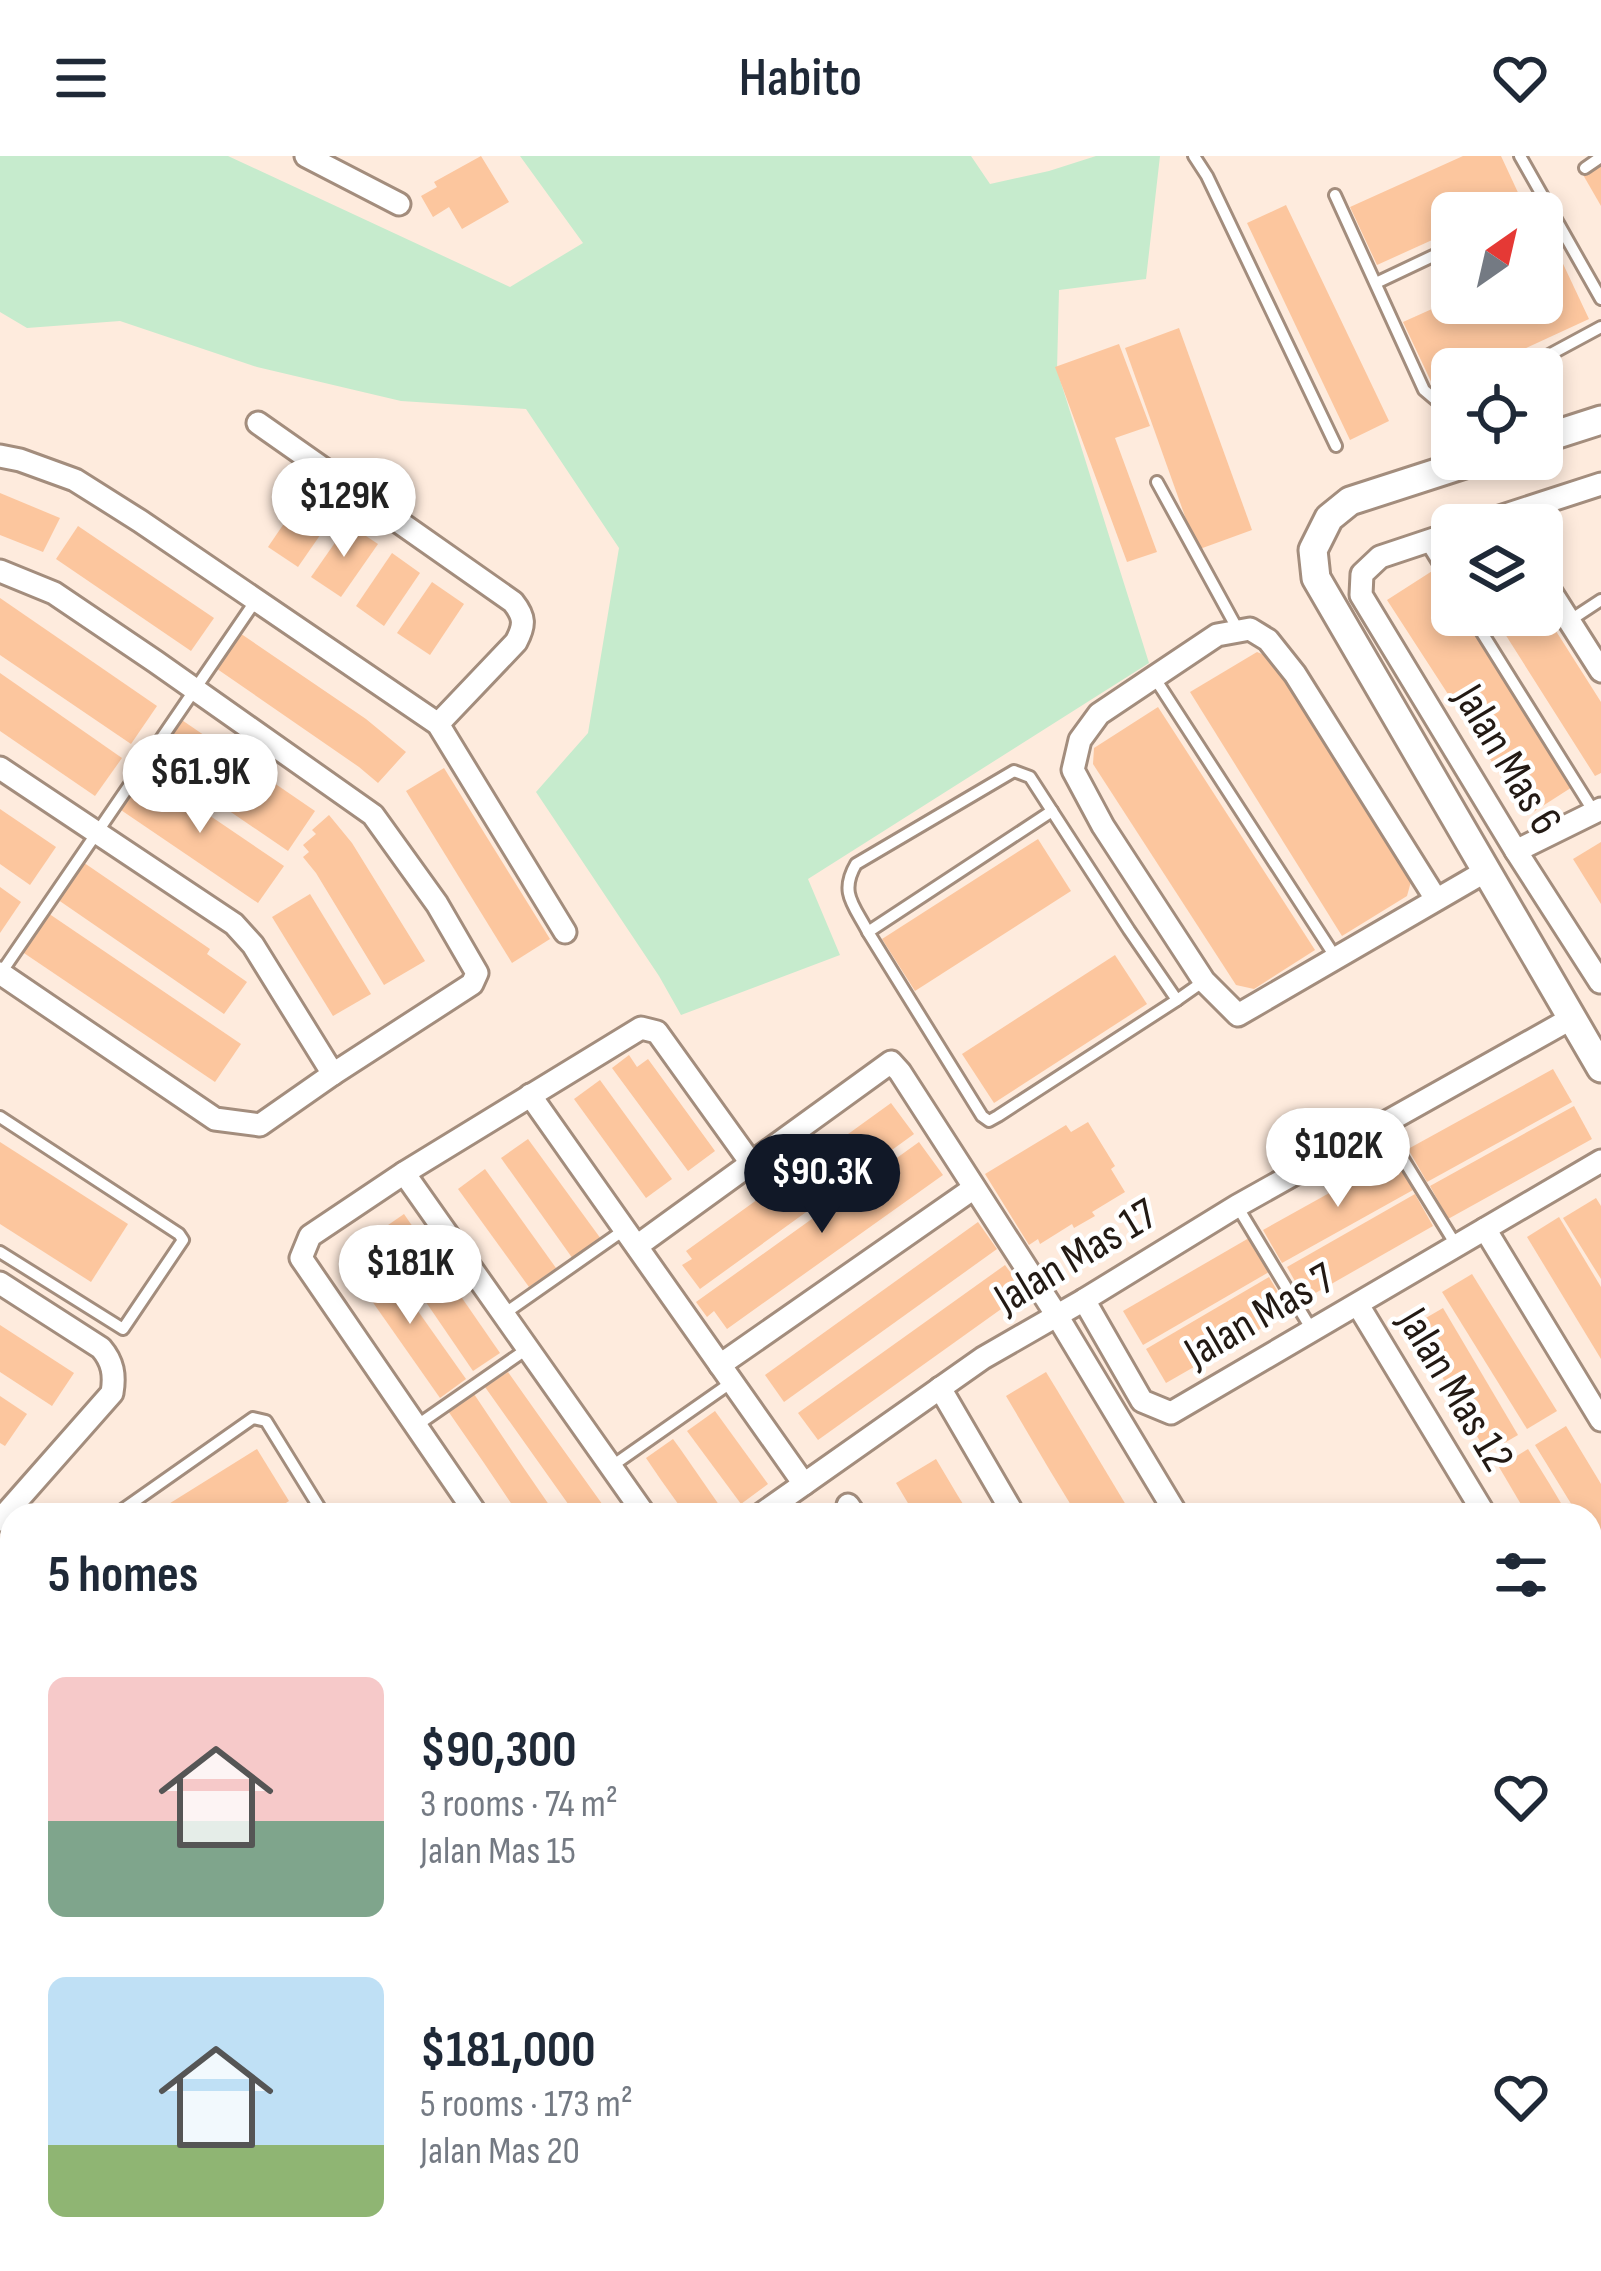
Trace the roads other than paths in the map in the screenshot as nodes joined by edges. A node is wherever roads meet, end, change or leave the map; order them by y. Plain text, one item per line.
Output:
1 (306, 156) edge
2 (1194, 156) edge
3 (1520, 156) edge
4 (1601, 157) edge
5 (1586, 168) dead end
6 (1542, 192) edge
7 (1335, 195) dead end
8 (399, 204) dead end
9 (1563, 229) edge
10 (1431, 257) edge
11 (1376, 283) junction
12 (1601, 299) edge
13 (1601, 327) edge
14 (1562, 348) edge
15 (1431, 396) edge
16 (1601, 420) edge
17 (258, 423) dead end
18 (1563, 432) edge
19 (1336, 446) dead end
20 (0, 456) edge
21 (1431, 475) edge
22 (1157, 482) dead end
23 (1601, 484) edge
24 (1548, 504) edge
25 (1431, 540) edge
26 (1425, 542) junction
27 (1431, 552) edge
28 (0, 572) edge
29 (256, 601) junction
30 (1601, 601) edge
31 (1563, 611) edge
32 (1569, 621) junction
33 (1238, 630) junction
34 (1485, 636) edge
35 (1601, 671) edge
36 (1154, 677) junction
37 (1418, 688) junction
38 (195, 690) junction
39 (1388, 702) junction
40 (438, 724) junction
41 (0, 768) edge
42 (1052, 811) junction
43 (1598, 811) edge
44 (98, 832) junction
45 (1516, 851) junction
46 (1486, 871) junction
47 (1436, 899) junction
48 (565, 932) dead end
49 (868, 932) junction
50 (1336, 958) junction
51 (0, 973) edge
52 (1204, 981) junction
53 (1601, 982) edge
54 (1177, 1000) junction
55 (1567, 1010) junction
56 (1601, 1069) edge
57 (333, 1074) junction
58 (530, 1095) junction
59 (0, 1117) edge
60 (1382, 1125) junction
61 (1601, 1161) edge
62 (751, 1162) junction
63 (404, 1173) junction
64 (974, 1188) junction
65 (1238, 1206) junction
66 (1485, 1229) junction
67 (631, 1238) junction
68 (1456, 1246) junction
69 (0, 1252) edge
70 (0, 1283) edge
71 (1084, 1300) junction
72 (1358, 1305) junction
73 (504, 1314) junction
74 (1056, 1314) junction
75 (1312, 1330) junction
76 (528, 1348) junction
77 (726, 1373) junction
78 (940, 1388) junction
79 (1601, 1420) edge
80 (416, 1426) junction
81 (611, 1467) junction
82 (0, 1481) edge
83 (804, 1484) junction
84 (22, 1496) junction
85 (16, 1503) edge
86 (133, 1503) edge
87 (317, 1503) edge
88 (469, 1503) edge
89 (636, 1503) edge
90 (777, 1503) edge
91 (1007, 1503) edge
92 (1170, 1503) edge
93 (1475, 1503) edge

1 - 8 street
2 - 19 lane
3 - 6 lane
4 - 5 lane
7 - 11 lane
9 - 12 lane
10 - 11 lane
11 - 15 lane
13 - 14 lane
16 - 18 street
17 - 40 street
20 - 29 street
21 - 39 street
22 - 33 lane
23 - 24 street
25 - 26 street
26 - 27 lane
26 - 37 street, Jalan Mas 6
28 - 38 street
29 - 38 lane
29 - 40 street
30 - 32 lane
31 - 32 street
32 - 35 street
33 - 36 street
33 - 47 street
34 - 43 lane
36 - 50 lane
36 - 52 street
37 - 39 street
37 - 45 street, Jalan Mas 6
38 - 44 lane
38 - 57 street
39 - 46 street
40 - 48 street
41 - 44 street
42 - 49 lane
42 - 49 lane
42 - 54 lane
43 - 45 street
44 - 51 lane
44 - 57 street
45 - 53 street, Jalan Mas 6
46 - 47 street
46 - 55 street
47 - 50 street
49 - 54 lane
50 - 52 street
51 - 57 street
52 - 54 lane
53 - 55 street, Jalan Mas 17
55 - 56 street
55 - 60 street, Jalan Mas 17
58 - 62 street
58 - 63 street
58 - 67 street
59 - 69 lane
60 - 65 street, Jalan Mas 17
60 - 68 lane
61 - 66 street, Jalan Mas 7
62 - 64 street
62 - 67 street
63 - 73 street
63 - 80 street
64 - 74 street
64 - 77 street
65 - 71 street, Jalan Mas 17
65 - 75 lane
66 - 68 street, Jalan Mas 7
66 - 79 street
67 - 73 lane
67 - 77 street
68 - 72 street, Jalan Mas 7
70 - 84 street
71 - 74 street, Jalan Mas 17
71 - 75 street, Jalan Mas 7
72 - 75 street, Jalan Mas 7
72 - 93 street, Jalan Mas 12
73 - 76 street
74 - 78 street, Jalan Mas 17
74 - 92 street
76 - 80 lane
76 - 81 street
77 - 81 lane
77 - 83 street
78 - 83 street, Jalan Mas 17
78 - 91 street
80 - 88 street
81 - 89 street
82 - 84 street
83 - 90 street, Jalan Mas 17
84 - 85 street
86 - 87 lane

